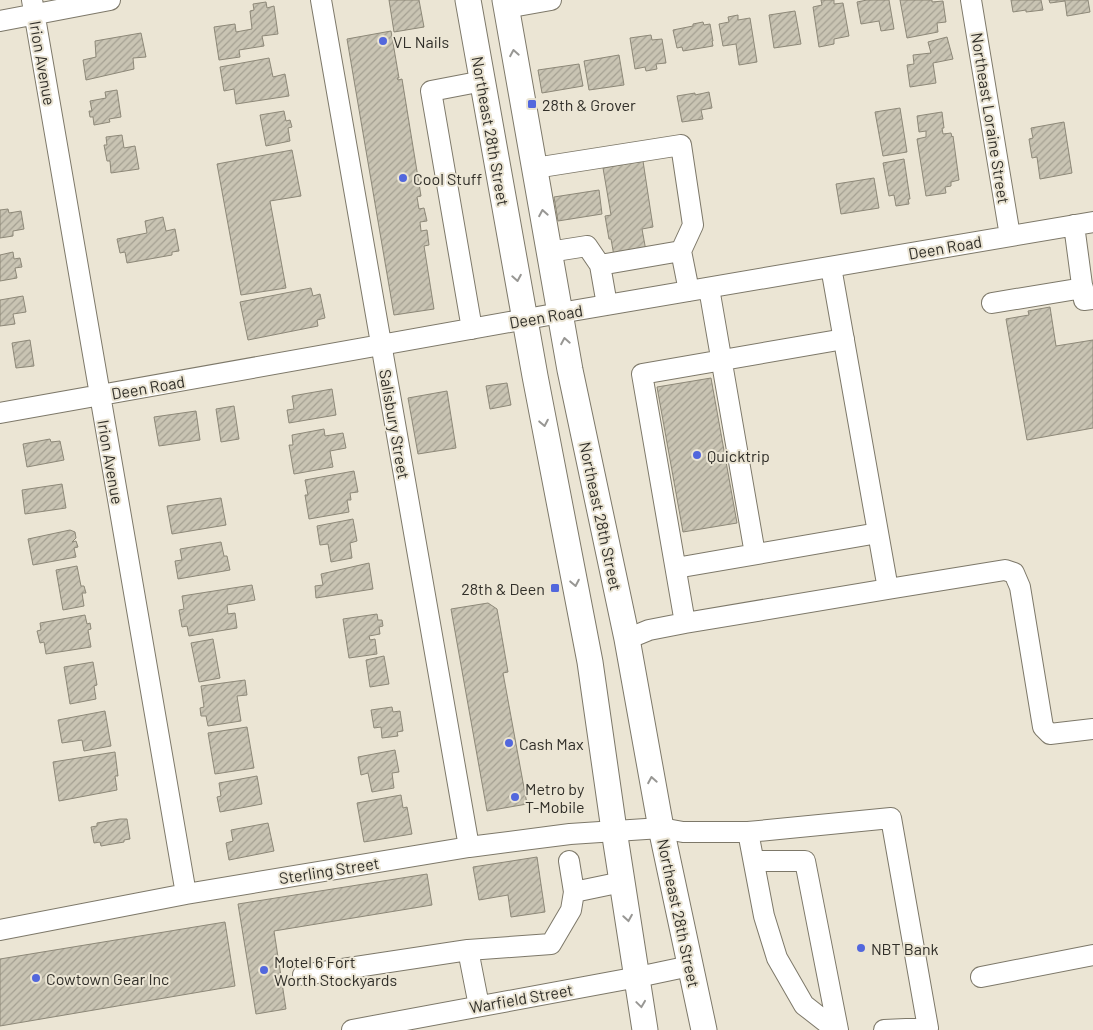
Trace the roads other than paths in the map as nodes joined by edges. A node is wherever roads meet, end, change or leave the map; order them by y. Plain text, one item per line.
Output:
1 (110, 0) edge
2 (321, 0) edge
3 (468, 0) edge
4 (552, 0) edge
5 (971, 0) edge
6 (506, 4) edge
7 (33, 7) edge
8 (0, 21) edge
9 (483, 81) junction
10 (535, 168) junction
11 (1084, 223) edge
12 (1010, 236) junction
13 (681, 251) junction
14 (549, 252) junction
15 (600, 265) junction
16 (831, 267) junction
17 (709, 288) junction
18 (689, 291) junction
19 (1088, 293) edge
20 (992, 303) dead end
21 (607, 305) junction
22 (560, 313) junction
23 (525, 320) junction
24 (472, 329) junction
25 (844, 339) junction
26 (382, 345) junction
27 (722, 360) junction
28 (100, 396) junction
29 (0, 413) edge
30 (878, 533) junction
31 (754, 554) junction
32 (676, 568) junction
33 (888, 589) junction
34 (685, 623) junction
35 (627, 638) junction
36 (590, 662) junction
37 (1093, 729) edge
38 (661, 828) junction
39 (614, 830) junction
40 (748, 832) junction
41 (469, 847) junction
42 (569, 861) dead end
43 (754, 861) junction
44 (622, 882) junction
45 (574, 892) junction
46 (186, 894) junction
47 (0, 930) edge
48 (468, 950) junction
49 (1093, 955) edge
50 (690, 966) junction
51 (304, 975) dead end
52 (638, 977) junction
53 (981, 977) dead end
54 (479, 1006) junction
55 (410, 1025) edge
56 (352, 1030) edge
57 (645, 1030) edge
58 (704, 1030) edge
59 (837, 1030) edge
60 (884, 1030) edge

1 - 7 street
2 - 26 street, Salisbury Street
3 - 9 main road, Northeast 28th Street
4 - 6 street
5 - 12 street, Northeast Loraine Street
10 -> 6 main road, Northeast 28th Street
7 - 8 street
7 - 28 street, Irion Avenue
9 -> 23 main road, Northeast 28th Street
9 - 24 street
10 - 13 street
14 -> 10 main road, Northeast 28th Street
11 - 12 street, Deen Road
11 - 19 street
12 - 16 street, Deen Road
13 - 15 street
13 - 18 street
14 - 15 street
14 - 22 main road, Northeast 28th Street
15 - 21 street
16 - 17 street, Deen Road
16 - 25 street
17 - 18 street, Deen Road
17 - 27 street
18 - 21 street, Deen Road
19 - 20 street
21 - 22 street, Deen Road
22 - 23 street, Deen Road
35 -> 22 main road, Northeast 28th Street
23 - 24 street, Deen Road
23 -> 36 main road, Northeast 28th Street
24 - 26 street, Deen Road
25 - 27 street
25 - 30 street
26 - 28 street, Deen Road
26 - 41 street, Salisbury Street
27 - 31 street
27 - 32 street
28 - 29 street, Deen Road
28 - 46 street, Irion Avenue
30 - 31 street
30 - 33 street
31 - 32 street
32 - 34 street
33 - 34 street
33 - 37 street
34 - 35 street
35 - 36 main road
38 -> 35 main road, Northeast 28th Street
36 - 39 main road, Northeast 28th Street
38 - 39 street, Sterling Street
38 - 40 street, Sterling Street
38 - 50 main road, Northeast 28th Street
39 - 41 street, Sterling Street
39 - 44 main road, Northeast 28th Street
40 - 43 street
40 - 60 street, Sterling Street
41 - 46 street, Sterling Street
42 - 45 street
43 - 59 street
43 - 59 street
44 - 45 street
44 -> 52 main road, Northeast 28th Street
45 - 48 street
46 - 47 street, Sterling Street
48 - 51 street
48 - 54 street
49 - 53 street
50 - 52 street, Warfield Street
50 - 58 main road, Northeast 28th Street
52 - 54 street, Warfield Street
52 -> 57 main road, Northeast 28th Street
54 - 55 street, Warfield Street
55 - 56 street, Warfield Street

